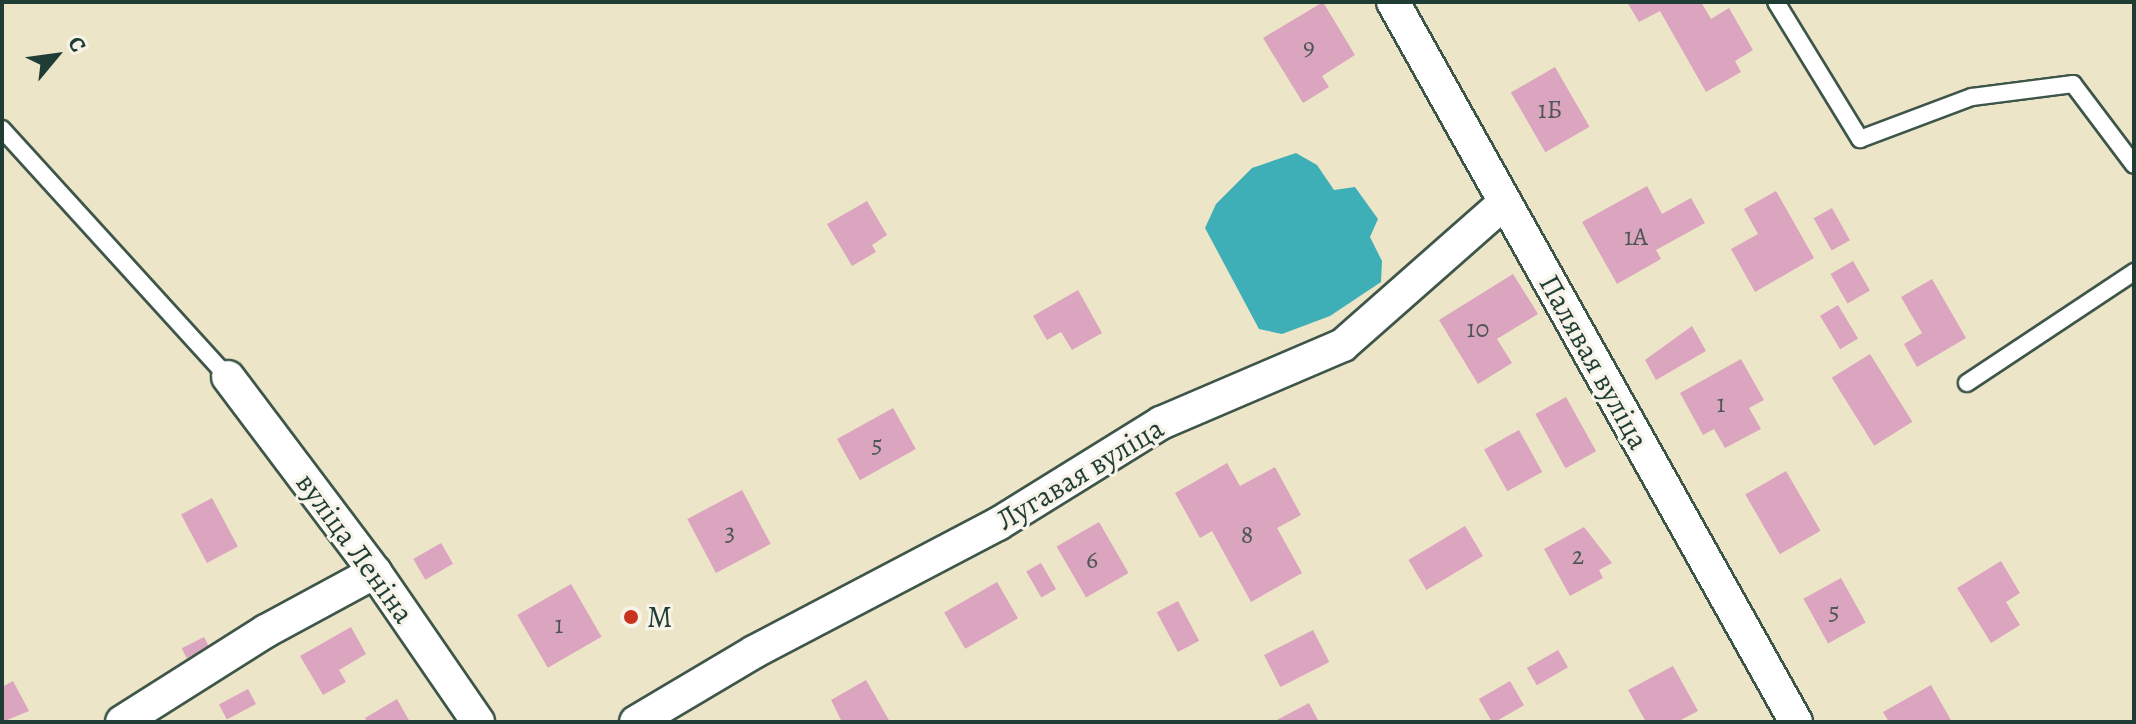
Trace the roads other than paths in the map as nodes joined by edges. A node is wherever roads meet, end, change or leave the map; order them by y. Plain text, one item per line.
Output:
1 (1393, 2) edge
2 (1776, 2) edge
3 (2, 129) edge
4 (2134, 165) edge
5 (1504, 203) junction
6 (2134, 272) edge
7 (228, 377) joint
8 (1967, 383) dead end
9 (375, 572) junction
10 (122, 722) edge
11 (478, 722) edge
12 (636, 722) edge
13 (1796, 722) edge

1 - 5 street, Палявая вуліца
2 - 4 lane
3 - 7 lane
5 - 12 street, Лугавая вуліца
5 - 13 street, Палявая вуліца
6 - 8 lane
7 - 9 street, вуліца Леніна
9 - 10 street
9 - 11 street, вуліца Леніна

